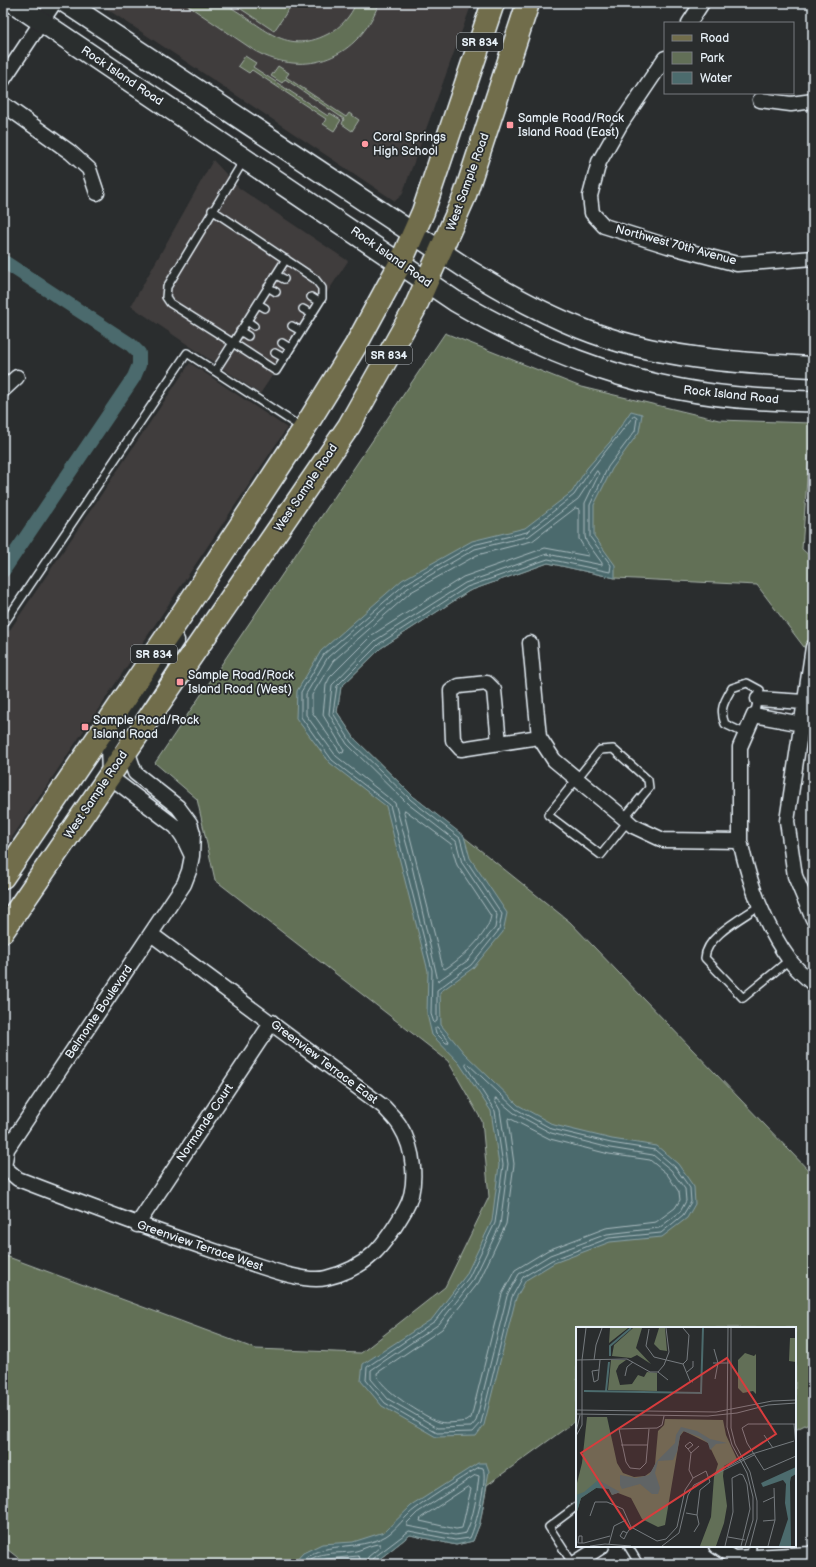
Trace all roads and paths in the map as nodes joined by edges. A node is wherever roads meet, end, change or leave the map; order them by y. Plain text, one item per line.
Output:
1 (14, 3) edge
2 (54, 3) edge
3 (66, 3) edge
4 (493, 3) edge
5 (528, 3) edge
6 (702, 3) edge
7 (42, 22) junction
8 (690, 22) edge
9 (664, 59) edge
10 (3, 80) edge
11 (760, 100) dead end
12 (813, 101) edge
13 (3, 104) edge
14 (245, 158) junction
15 (97, 193) dead end
16 (212, 210) junction
17 (414, 234) junction
18 (441, 252) junction
19 (813, 258) edge
20 (286, 259) junction
21 (400, 264) junction
22 (276, 274) junction
23 (284, 279) dead end
24 (426, 282) junction
25 (268, 287) junction
26 (276, 292) dead end
27 (311, 297) dead end
28 (319, 302) junction
29 (258, 304) junction
30 (265, 308) dead end
31 (303, 309) dead end
32 (312, 314) junction
33 (247, 321) junction
34 (254, 326) dead end
35 (292, 326) dead end
36 (240, 331) junction
37 (301, 331) junction
38 (248, 336) dead end
39 (233, 343) junction
40 (282, 343) dead end
41 (290, 348) junction
42 (275, 353) dead end
43 (284, 358) junction
44 (813, 367) edge
45 (215, 371) junction
46 (17, 377) dead end
47 (3, 390) edge
48 (813, 401) edge
49 (304, 429) junction
50 (186, 608) junction
51 (3, 625) edge
52 (530, 643) dead end
53 (813, 647) edge
54 (758, 700) junction
55 (808, 704) edge
56 (754, 715) junction
57 (807, 725) edge
58 (746, 734) junction
59 (539, 737) junction
60 (499, 743) junction
61 (127, 750) junction
62 (82, 759) junction
63 (109, 776) junction
64 (577, 778) junction
65 (626, 820) junction
66 (740, 841) junction
67 (192, 856) junction
68 (3, 877) edge
69 (759, 906) junction
70 (813, 919) edge
71 (3, 930) edge
72 (152, 934) junction
73 (789, 960) junction
74 (813, 984) edge
75 (272, 1022) junction
76 (4, 1166) edge
77 (137, 1225) junction
78 (391, 1234) joint
79 (576, 1507) edge
80 (600, 1547) edge
81 (629, 1547) edge
82 (717, 1547) edge
83 (751, 1551) edge
84 (812, 1556) edge
85 (732, 1561) edge
86 (573, 1564) edge
87 (639, 1564) edge

1 - 7 main road, Rock Island Road
2 - 7 street
3 - 17 main road
4 - 17 main road, SR 834
5 - 18 main road, West Sample Road / SR 834
6 - 8 street
7 - 10 street
7 - 14 main road, Rock Island Road
9 - 19 street, Northwest 70th Avenue
11 - 12 street
13 - 15 street
14 - 16 lane
14 - 21 main road, Rock Island Road
16 - 20 lane
16 - 39 lane
17 - 18 main road
17 - 21 main road, SR 834
18 - 24 main road, West Sample Road / SR 834
18 - 44 main road
20 - 22 lane
20 - 28 lane
21 - 24 main road, Rock Island Road
21 - 49 main road, SR 834
22 - 23 lane
22 - 25 lane
24 - 48 main road, Rock Island Road
24 - 61 main road, West Sample Road / SR 834
25 - 26 lane
25 - 29 lane
27 - 28 lane
28 - 32 lane
29 - 30 lane
29 - 33 lane
31 - 32 lane
32 - 37 lane
33 - 34 lane
33 - 36 lane
35 - 37 lane
36 - 38 lane
36 - 39 lane
37 - 41 lane
39 - 43 lane
39 - 45 lane
40 - 41 lane
41 - 43 lane
42 - 43 lane
45 - 49 lane
45 - 51 lane
46 - 47 street
49 - 50 main road, SR 834
50 - 62 main road, SR 834
50 - 63 street
52 - 59 street
53 - 55 street
54 - 55 street
54 - 56 lane
54 - 58 lane
55 - 57 street
56 - 57 street
56 - 58 street
57 - 70 street
58 - 66 street
59 - 60 street
59 - 64 street
60 - 60 street
61 - 63 main road, West Sample Road / SR 834
61 - 67 street, Belmonte Boulevard
62 - 68 main road, SR 834
62 - 71 main road
63 - 67 street
63 - 71 main road, West Sample Road / SR 834
64 - 65 street
64 - 65 lane
64 - 65 lane
65 - 66 street
66 - 69 street
67 - 72 street, Belmonte Boulevard
69 - 73 street
69 - 73 lane
72 - 75 street, Greenview Terrace East
72 - 76 street, Belmonte Boulevard
73 - 74 street
75 - 77 street, Normande Court
75 - 78 street, Greenview Terrace East
76 - 77 street, Greenview Terrace West
77 - 78 street, Greenview Terrace West
79 - 86 lane
80 - 86 street
81 - 87 lane
82 - 85 street
83 - 84 street
83 - 85 street

